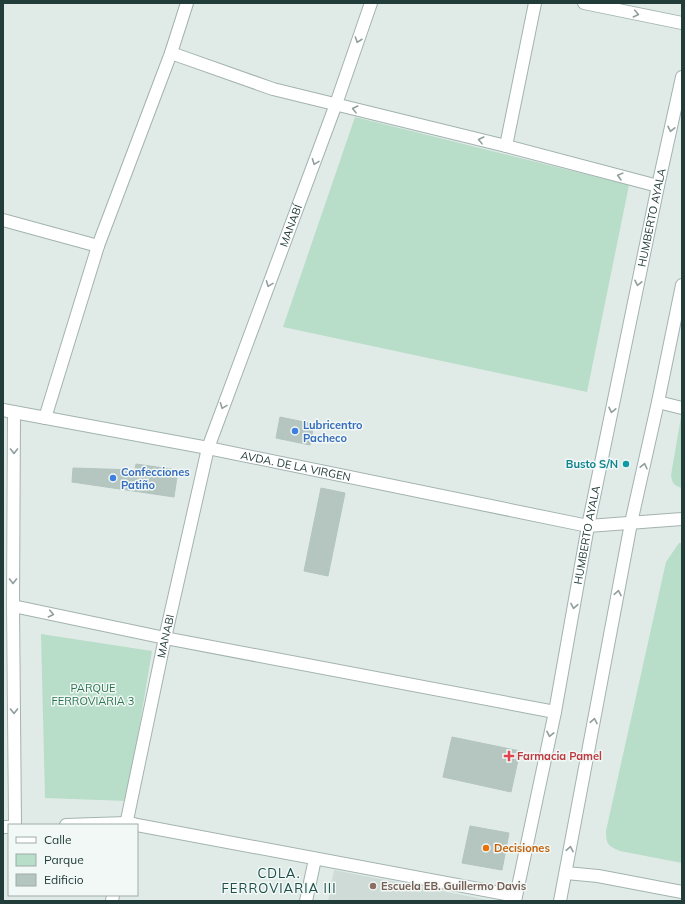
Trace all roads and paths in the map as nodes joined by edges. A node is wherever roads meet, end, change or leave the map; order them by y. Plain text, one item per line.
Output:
1 (187, 3) edge
2 (371, 3) edge
3 (535, 3) edge
4 (584, 3) edge
5 (682, 23) edge
6 (170, 53) junction
7 (682, 77) edge
8 (336, 104) junction
9 (506, 146) junction
10 (658, 186) junction
11 (3, 220) edge
12 (98, 246) junction
13 (682, 285) edge
14 (658, 402) junction
15 (682, 408) edge
16 (9, 411) edge
17 (45, 418) junction
18 (208, 448) junction
19 (682, 519) edge
20 (631, 523) junction
21 (588, 526) junction
22 (13, 606) junction
23 (166, 638) junction
24 (555, 712) junction
25 (15, 824) edge
26 (131, 824) edge
27 (138, 826) edge
28 (315, 859) junction
29 (566, 873) junction
30 (682, 892) edge
31 (516, 898) edge
32 (306, 901) edge
33 (560, 901) edge

1 - 6 street
2 -> 8 street, MANABÍ
3 - 9 street
4 -> 5 street
6 - 8 street
6 - 12 street
7 -> 10 street, HUMBERTO AYALA
9 -> 8 street
8 -> 18 street, MANABÍ
10 -> 9 street
10 -> 21 street, HUMBERTO AYALA
11 - 12 street
12 - 17 street
13 - 14 street
14 - 15 street
20 -> 14 street
16 - 17 street, AVDA. DE LA VIRGEN
16 -> 22 street
17 - 18 street, AVDA. DE LA VIRGEN
18 - 21 street, AVDA. DE LA VIRGEN
18 - 23 street, MANABI
19 - 20 street, AVDA. DE LA VIRGEN
20 - 21 street, AVDA. DE LA VIRGEN
29 -> 20 street
21 -> 24 street, HUMBERTO AYALA
22 -> 23 street
22 -> 25 street
23 - 24 street
23 - 26 street, MANABI
24 -> 31 street, HUMBERTO AYALA
27 - 28 street
28 - 31 street
28 - 32 street
29 - 30 street
29 - 33 street

